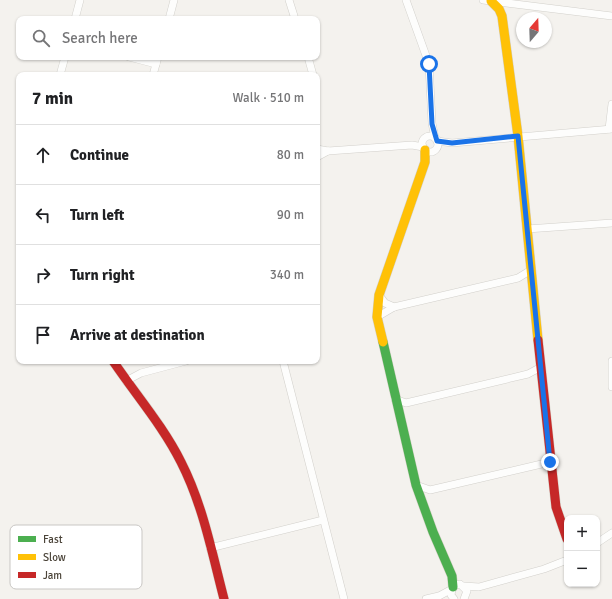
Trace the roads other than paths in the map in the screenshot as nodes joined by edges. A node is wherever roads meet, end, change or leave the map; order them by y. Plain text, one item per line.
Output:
1 (80, 0) edge
2 (174, 0) edge
3 (289, 0) edge
4 (487, 1) edge
5 (408, 2) edge
6 (514, 4) junction
7 (76, 16) edge
8 (170, 16) edge
9 (294, 16) edge
10 (502, 16) junction
11 (611, 17) edge
12 (64, 60) edge
13 (309, 60) edge
14 (157, 61) edge
15 (61, 72) edge
16 (154, 72) edge
17 (312, 72) edge
18 (612, 104) edge
19 (610, 129) edge
20 (518, 136) junction
21 (430, 144) junction
22 (320, 150) edge
23 (328, 151) junction
24 (320, 155) edge
25 (612, 223) edge
26 (527, 229) junction
27 (530, 270) junction
28 (518, 278) junction
29 (532, 283) junction
30 (379, 295) junction
31 (394, 307) junction
32 (377, 317) junction
33 (612, 361) edge
34 (115, 364) edge
35 (175, 364) edge
36 (284, 364) edge
37 (541, 367) junction
38 (528, 374) junction
39 (542, 379) junction
40 (126, 381) junction
41 (612, 387) edge
42 (395, 399) junction
43 (406, 403) junction
44 (398, 413) junction
45 (550, 462) junction
46 (416, 485) junction
47 (430, 490) junction
48 (422, 504) junction
49 (324, 520) junction
50 (564, 530) edge
51 (612, 533) edge
52 (600, 541) edge
53 (210, 548) junction
54 (564, 561) edge
55 (457, 586) junction
56 (479, 587) junction
57 (439, 596) junction
58 (454, 598) edge
59 (465, 598) edge
60 (224, 599) edge
61 (344, 599) edge
62 (426, 599) edge

1 - 7 street
2 - 8 street
3 - 9 street
4 - 6 street
4 - 10 street
5 - 21 street
6 - 10 street
6 - 11 street
10 - 20 street
12 - 15 street
13 - 17 street
14 - 16 street
18 - 19 street
19 - 20 street
20 - 21 street
20 - 26 street
21 - 23 street
21 - 30 street
22 - 23 street
23 - 24 street
25 - 26 street
26 - 27 street
27 - 28 street
27 - 29 street
28 - 29 street
28 - 31 street
29 - 37 street
30 - 31 street
30 - 32 street
31 - 32 street
32 - 42 street
33 - 41 street
34 - 40 street
35 - 40 street
36 - 49 street
37 - 38 street
37 - 39 street
38 - 39 street
38 - 43 street
39 - 45 street
40 - 53 street
42 - 43 street
42 - 44 street
43 - 44 street
44 - 46 street
45 - 47 street
45 - 50 street
46 - 47 street
46 - 48 street
47 - 48 street
48 - 55 street
49 - 53 street
49 - 61 street
51 - 52 street
53 - 60 street
54 - 56 street
55 - 56 street
55 - 57 street
55 - 58 street
55 - 59 street
56 - 59 street
57 - 58 street
57 - 62 street

